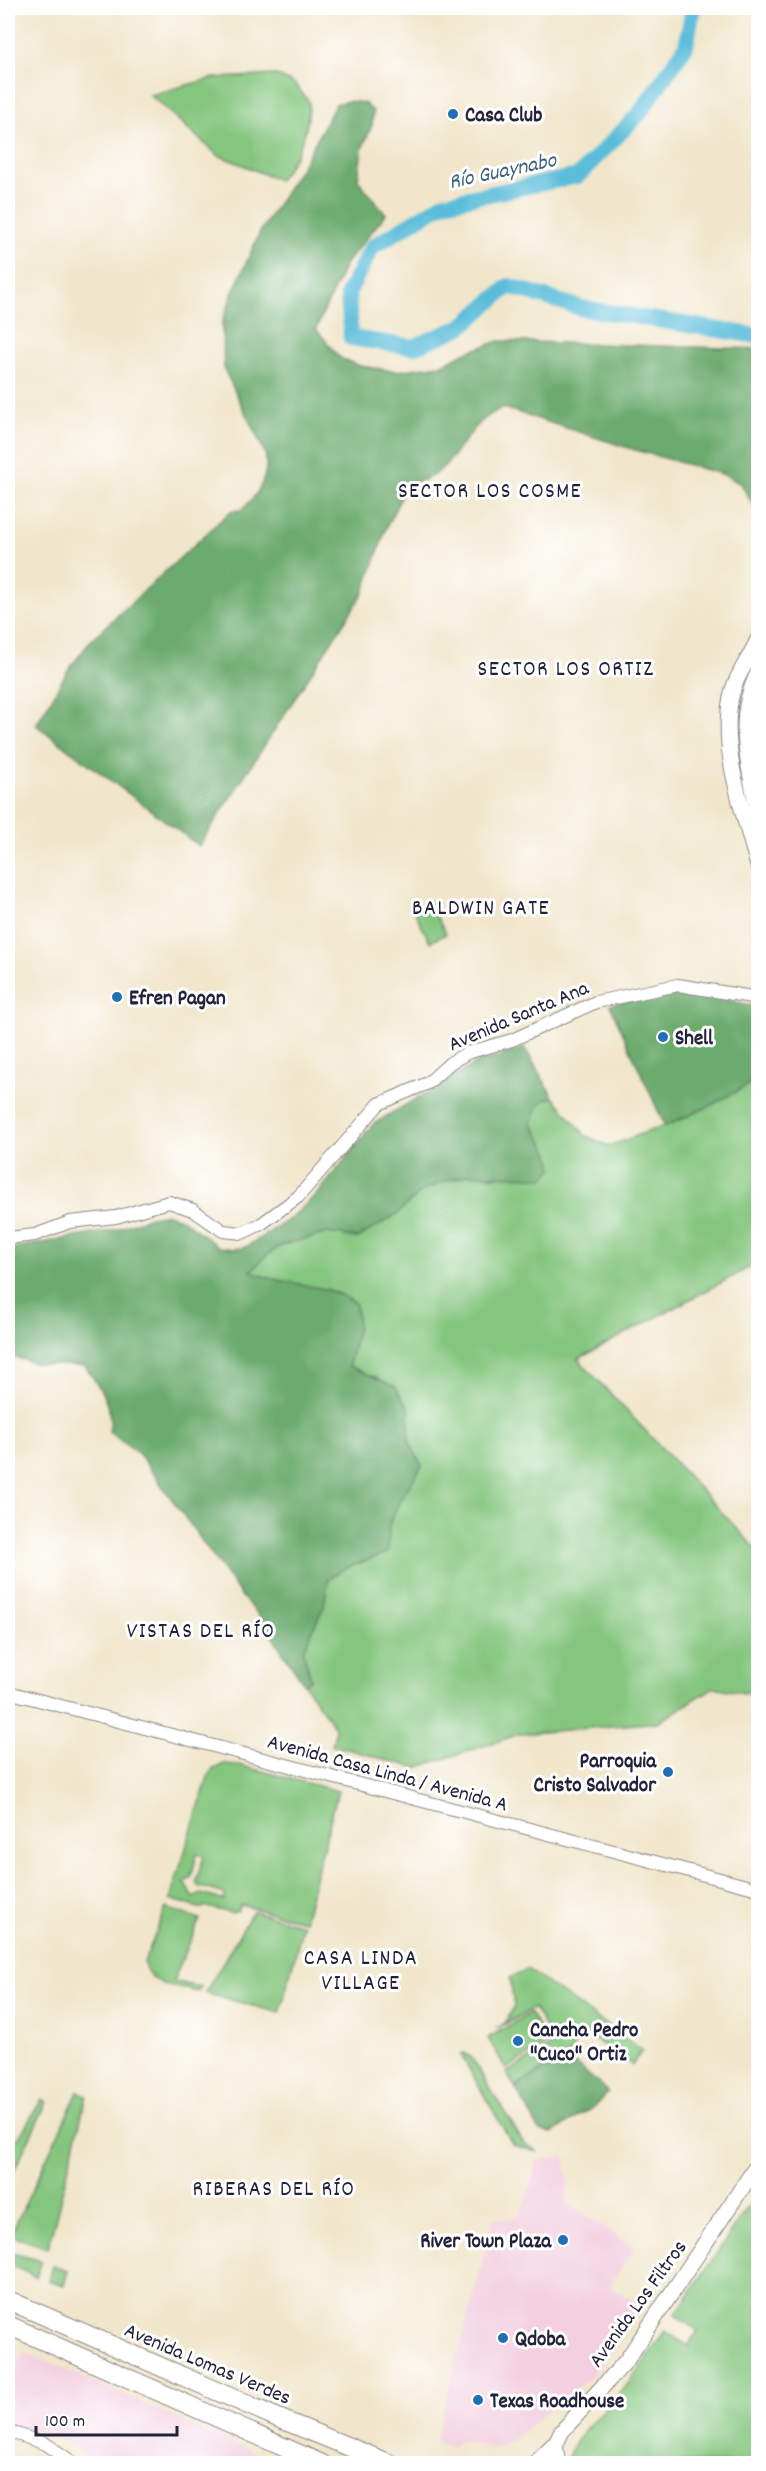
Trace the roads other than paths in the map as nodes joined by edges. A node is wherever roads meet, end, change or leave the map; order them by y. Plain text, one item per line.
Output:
1 (759, 639) edge
2 (759, 673) edge
3 (759, 814) edge
4 (759, 866) edge
5 (759, 998) edge
6 (8, 1238) edge
7 (8, 1692) edge
8 (759, 1889) edge
9 (759, 2164) edge
10 (8, 2300) edge
11 (8, 2325) edge
12 (8, 2431) edge
13 (555, 2455) edge
14 (75, 2463) edge
15 (321, 2463) edge
16 (391, 2463) edge
17 (536, 2463) edge
18 (547, 2463) edge

1 - 4 main road
2 - 3 main road
5 - 6 street, Avenida Santa Ana
7 - 8 street, Avenida Casa Linda / Avenida A
9 - 13 main road, Avenida Los Filtros
10 - 16 highway, Avenida Lomas Verdes
11 - 15 highway
12 - 14 street
13 - 17 highway
13 - 18 main road, Avenida Los Filtros

